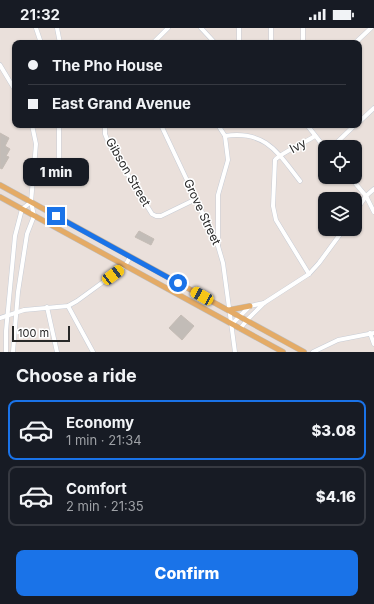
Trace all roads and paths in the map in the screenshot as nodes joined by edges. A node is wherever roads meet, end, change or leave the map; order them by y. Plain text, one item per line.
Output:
1 (36, 28) edge
2 (57, 28) edge
3 (168, 28) edge
4 (201, 28) edge
5 (239, 28) edge
6 (271, 28) edge
7 (303, 28) edge
8 (371, 28) edge
9 (40, 40) edge
10 (59, 40) edge
11 (156, 40) edge
12 (212, 40) edge
13 (239, 40) edge
14 (271, 40) edge
15 (303, 40) edge
16 (358, 40) edge
17 (0, 65) edge
18 (12, 85) edge
19 (374, 108) edge
20 (362, 119) edge
21 (33, 128) edge
22 (59, 128) edge
23 (105, 128) edge
24 (161, 128) edge
25 (222, 128) edge
26 (309, 128) edge
27 (353, 128) edge
28 (225, 136) junction
29 (315, 136) junction
30 (318, 140) edge
31 (340, 140) edge
32 (280, 155) junction
33 (34, 178) junction
34 (300, 181) dead end
35 (356, 184) edge
36 (0, 185) edge
37 (374, 189) edge
38 (366, 196) junction
39 (0, 197) edge
40 (196, 199) junction
41 (31, 202) junction
42 (362, 202) edge
43 (22, 210) junction
44 (374, 212) edge
45 (34, 216) junction
46 (339, 236) edge
47 (218, 246) junction
48 (130, 257) junction
49 (124, 266) junction
50 (309, 274) junction
51 (264, 303) junction
52 (68, 306) junction
53 (250, 306) junction
54 (47, 307) junction
55 (229, 310) junction
56 (16, 312) junction
57 (8, 316) junction
58 (239, 316) junction
59 (0, 318) edge
60 (247, 320) junction
61 (232, 324) junction
62 (240, 329) junction
63 (372, 333) edge
64 (374, 344) edge
65 (6, 352) edge
66 (14, 352) edge
67 (57, 352) edge
68 (93, 352) edge
69 (235, 352) edge
70 (283, 352) edge
71 (304, 352) edge
72 (313, 352) edge

1 - 9 street
2 - 10 street
3 - 11 street
4 - 12 street
5 - 13 street
6 - 14 street
7 - 15 street
8 - 16 street
17 - 18 street
19 - 20 street
21 - 33 street
22 - 33 street
23 - 40 street, Gibson Street
24 - 40 street, Grove Street
25 - 28 street
26 - 29 street
27 - 31 street
28 - 32 street
28 - 47 street
29 - 30 street
29 - 32 street, Ivy
32 - 34 street
32 - 50 street
33 - 41 street
35 - 38 street
36 - 41 main road
37 - 38 street
38 - 42 street
38 - 44 street
39 - 43 main road
40 - 47 street, Grove Street
41 - 43 street
41 - 45 street
41 - 48 main road
43 - 45 main road
43 - 57 street
45 - 49 main road
45 - 56 street
46 - 50 street
47 - 55 street, Grove Street
48 - 49 street
48 - 55 main road
49 - 52 street
49 - 61 main road
50 - 51 street
51 - 53 street
51 - 60 street
52 - 54 street
52 - 68 street
53 - 55 main road
53 - 58 street
54 - 56 street
54 - 67 street
55 - 58 main road
55 - 61 street, Grove Street
56 - 57 street
56 - 66 street
57 - 59 street
57 - 65 street
58 - 60 main road
58 - 61 street
60 - 62 street
60 - 71 main road
61 - 62 main road
61 - 69 street, Grove Street
62 - 70 main road
63 - 64 street
63 - 72 street

